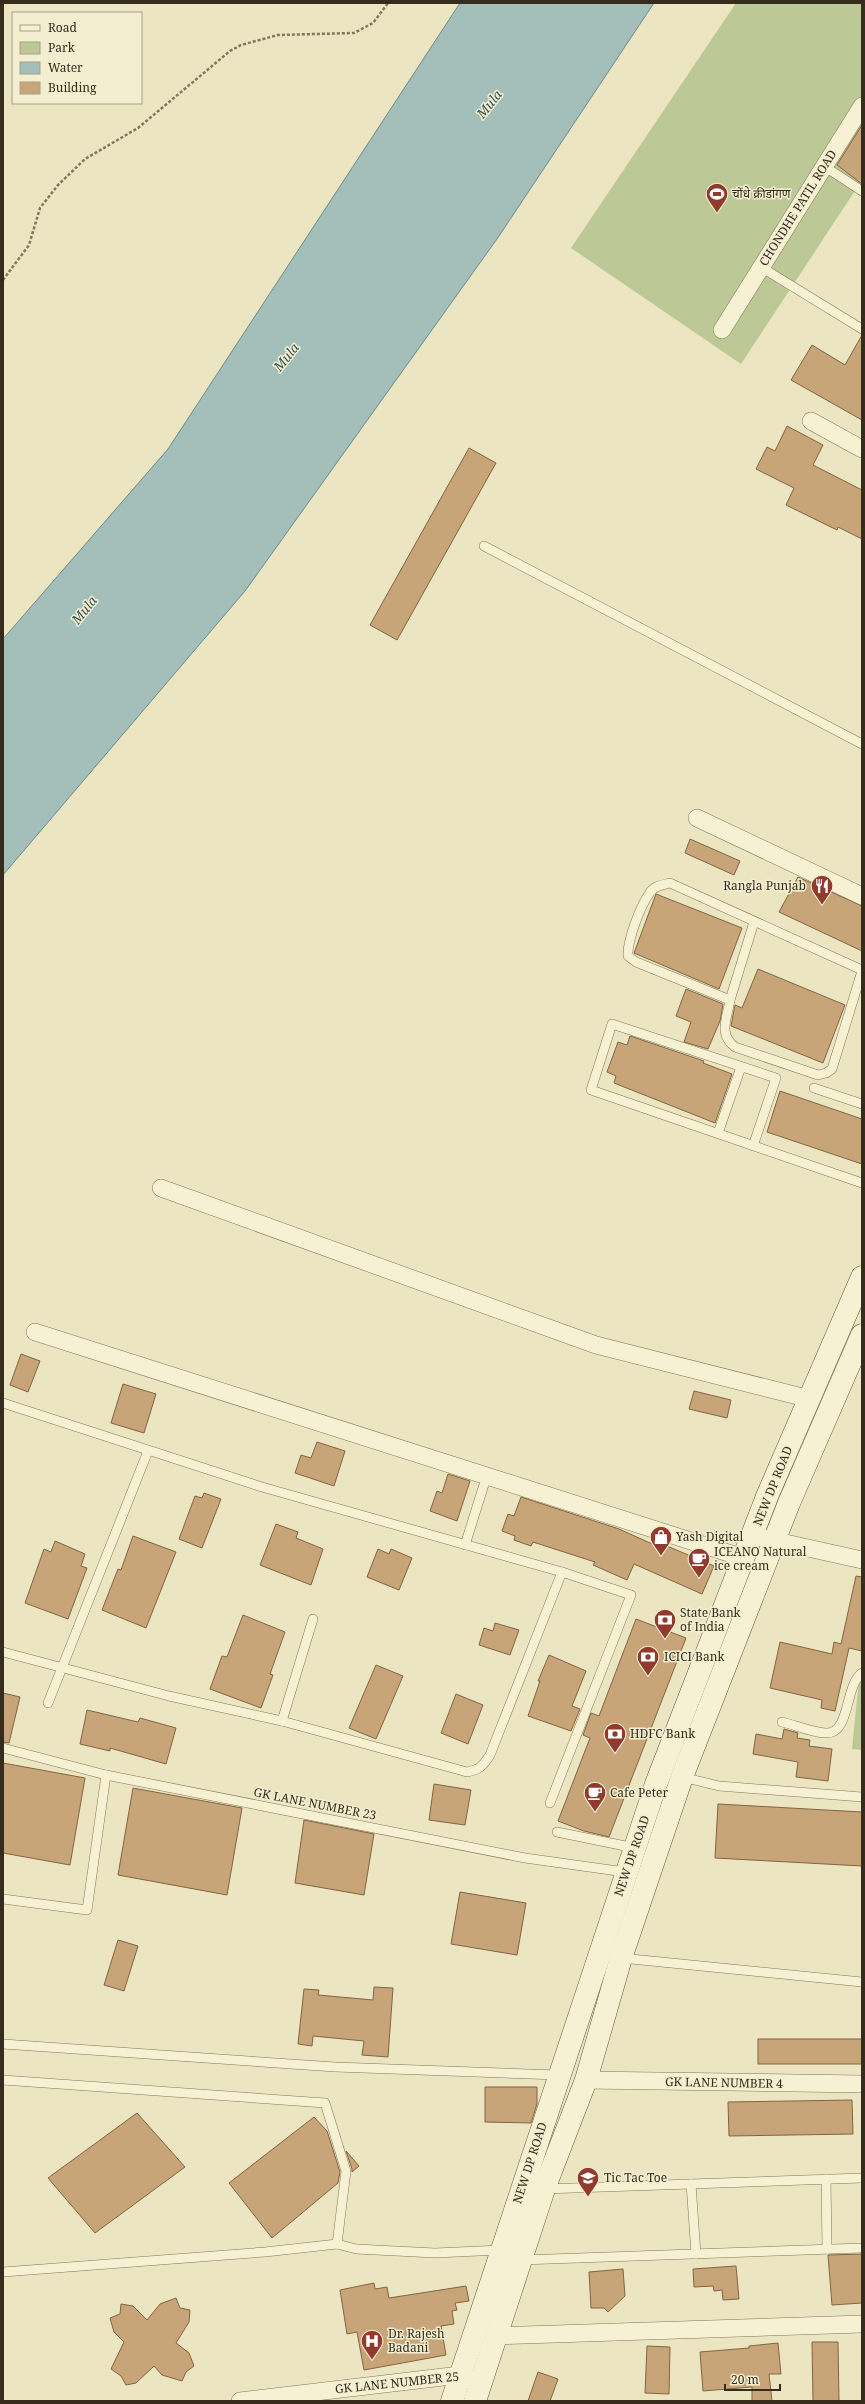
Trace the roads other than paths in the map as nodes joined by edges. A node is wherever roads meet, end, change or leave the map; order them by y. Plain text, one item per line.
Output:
1 (862, 106) edge
2 (824, 166) junction
3 (862, 190) edge
4 (761, 267) junction
5 (862, 329) edge
6 (722, 330) dead end
7 (811, 421) dead end
8 (862, 449) edge
9 (484, 546) dead end
10 (862, 744) edge
11 (697, 818) dead end
12 (862, 896) edge
13 (754, 922) junction
14 (862, 970) edge
15 (730, 1000) junction
16 (741, 1067) junction
17 (814, 1088) dead end
18 (862, 1104) edge
19 (718, 1133) junction
20 (753, 1146) junction
21 (862, 1183) edge
22 (161, 1188) dead end
23 (862, 1277) edge
24 (35, 1332) dead end
25 (862, 1335) edge
26 (810, 1399) junction
27 (3, 1403) edge
28 (148, 1451) junction
29 (487, 1474) junction
30 (753, 1536) junction
31 (774, 1542) junction
32 (465, 1545) junction
33 (744, 1558) junction
34 (862, 1560) edge
35 (562, 1572) junction
36 (313, 1619) dead end
37 (3, 1652) edge
38 (61, 1668) junction
39 (862, 1673) edge
40 (48, 1703) dead end
41 (282, 1721) junction
42 (782, 1722) dead end
43 (3, 1748) edge
44 (106, 1775) junction
45 (682, 1777) junction
46 (862, 1797) edge
47 (550, 1803) dead end
48 (557, 1832) dead end
49 (635, 1848) junction
50 (625, 1872) junction
51 (3, 1899) edge
52 (621, 1958) junction
53 (862, 1982) edge
54 (3, 2044) edge
55 (558, 2075) junction
56 (3, 2080) edge
57 (586, 2080) junction
58 (862, 2084) edge
59 (862, 2178) edge
60 (826, 2179) junction
61 (691, 2184) junction
62 (544, 2189) junction
63 (337, 2244) junction
64 (862, 2248) edge
65 (827, 2249) junction
66 (501, 2250) junction
67 (696, 2254) junction
68 (521, 2260) junction
69 (3, 2272) edge
70 (862, 2324) edge
71 (475, 2329) junction
72 (496, 2336) junction
73 (460, 2375) junction
74 (478, 2392) edge
75 (240, 2401) edge
76 (452, 2401) edge

1 - 2 street, CHONDHE PATIL ROAD
2 - 3 lane
2 - 4 street, CHONDHE PATIL ROAD
4 - 5 lane
4 - 6 street, CHONDHE PATIL ROAD
7 - 8 street
9 - 10 lane
11 - 12 street
13 - 14 lane
13 - 15 lane
13 - 15 lane
14 - 15 lane
16 - 19 lane
16 - 19 lane
16 - 20 lane
17 - 18 lane
19 - 20 lane
20 - 21 lane
22 - 26 street
23 - 26 main road, NEW DP ROAD
24 - 29 street
25 - 31 main road, NEW DP ROAD
26 - 30 main road, NEW DP ROAD
27 - 28 lane
28 - 32 lane
28 - 38 lane
29 - 32 lane
29 - 33 street
30 - 31 street
30 - 33 main road, NEW DP ROAD
31 - 34 street
31 - 45 main road, NEW DP ROAD
32 - 35 lane
33 - 49 main road, NEW DP ROAD
35 - 41 lane
35 - 47 lane
36 - 41 lane
37 - 38 lane
38 - 40 lane
38 - 41 lane
39 - 42 lane
43 - 44 lane, GK LANE NUMBER 23
44 - 50 lane, GK LANE NUMBER 23
44 - 51 lane
45 - 46 lane
45 - 52 main road, NEW DP ROAD
48 - 49 lane
49 - 50 main road, NEW DP ROAD
50 - 55 main road, NEW DP ROAD
52 - 53 lane
52 - 57 main road, NEW DP ROAD
54 - 55 lane
55 - 66 main road, NEW DP ROAD
56 - 63 lane
57 - 58 street, GK LANE NUMBER 4
57 - 62 main road, NEW DP ROAD
59 - 60 lane
60 - 61 lane
60 - 65 lane
61 - 62 lane
61 - 67 lane
62 - 68 main road, NEW DP ROAD
63 - 66 lane
63 - 69 lane
64 - 65 lane
65 - 67 lane
66 - 71 main road, NEW DP ROAD
67 - 68 lane
68 - 72 main road, NEW DP ROAD
70 - 72 street
71 - 72 main road
71 - 73 main road, NEW DP ROAD
72 - 74 main road, NEW DP ROAD
73 - 74 street, GK LANE NUMBER 25
73 - 75 street, GK LANE NUMBER 25
73 - 76 main road, NEW DP ROAD

